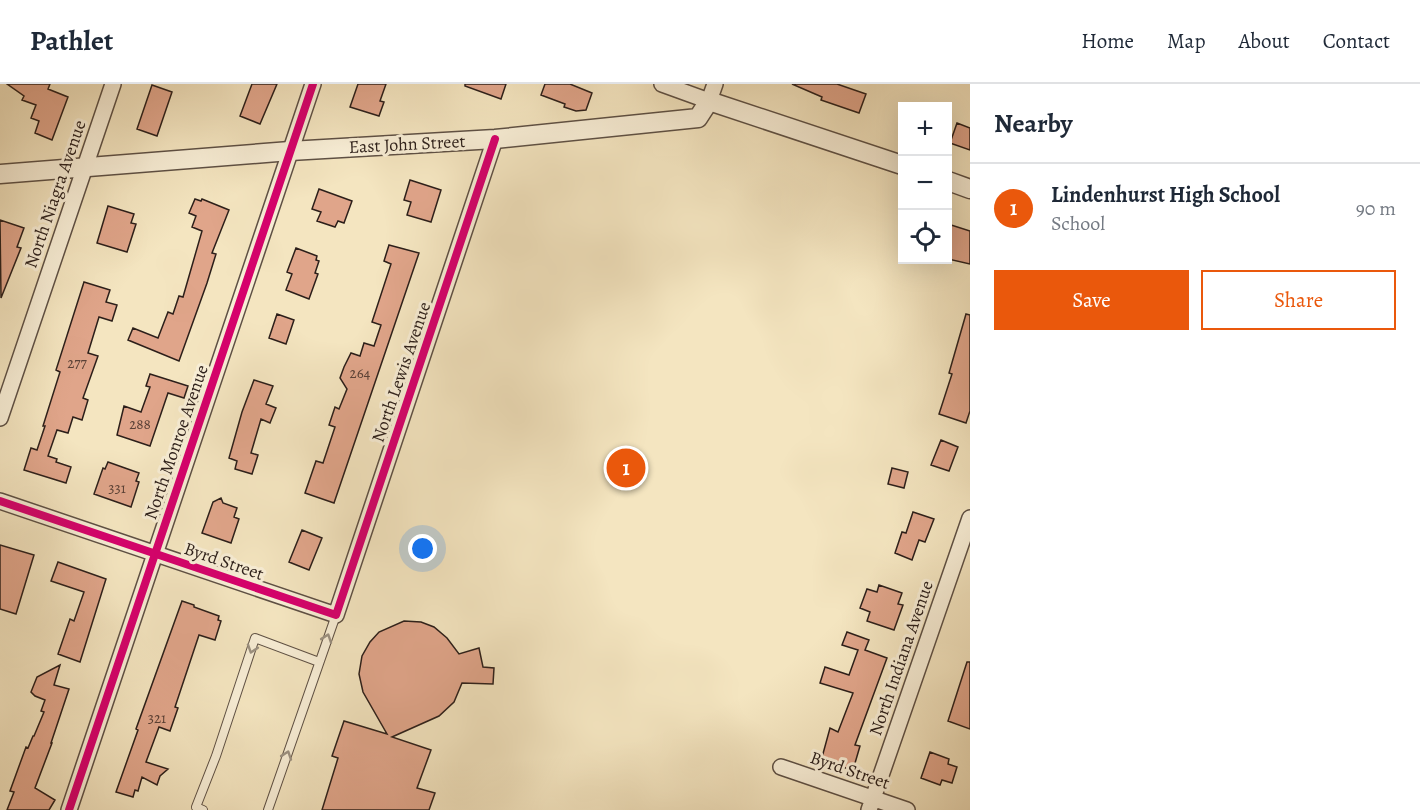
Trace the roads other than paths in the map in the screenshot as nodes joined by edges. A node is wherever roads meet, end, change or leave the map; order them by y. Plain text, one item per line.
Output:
1 (113, 84) edge
2 (313, 84) edge
3 (662, 84) edge
4 (712, 92) edge
5 (495, 140) junction
6 (290, 151) junction
7 (898, 163) edge
8 (85, 168) junction
9 (0, 174) edge
10 (952, 182) edge
11 (970, 189) edge
12 (0, 418) edge
13 (0, 501) edge
14 (970, 518) edge
15 (154, 553) junction
16 (336, 615) junction
17 (319, 662) junction
18 (781, 767) dead end
19 (871, 804) edge
20 (200, 808) edge
21 (69, 810) edge
22 (268, 810) edge
23 (906, 810) edge

1 - 8 street, North Niagra Avenue
2 - 6 street, North Monroe Avenue
3 - 4 street
4 - 5 street, East John Street
4 - 7 street
5 - 6 street, East John Street
5 - 16 street, North Lewis Avenue
6 - 8 street, East John Street
6 - 15 street, North Monroe Avenue
8 - 9 street, East John Street
8 - 12 street, North Niagra Avenue
10 - 11 street
13 - 15 street, Byrd Street
14 - 19 street, North Indiana Avenue
15 - 16 street, Byrd Street
15 - 21 street, North Monroe Avenue
17 -> 16 lane
17 -> 20 lane
22 -> 17 lane
18 - 19 street, Byrd Street
19 - 23 street, Byrd Street

